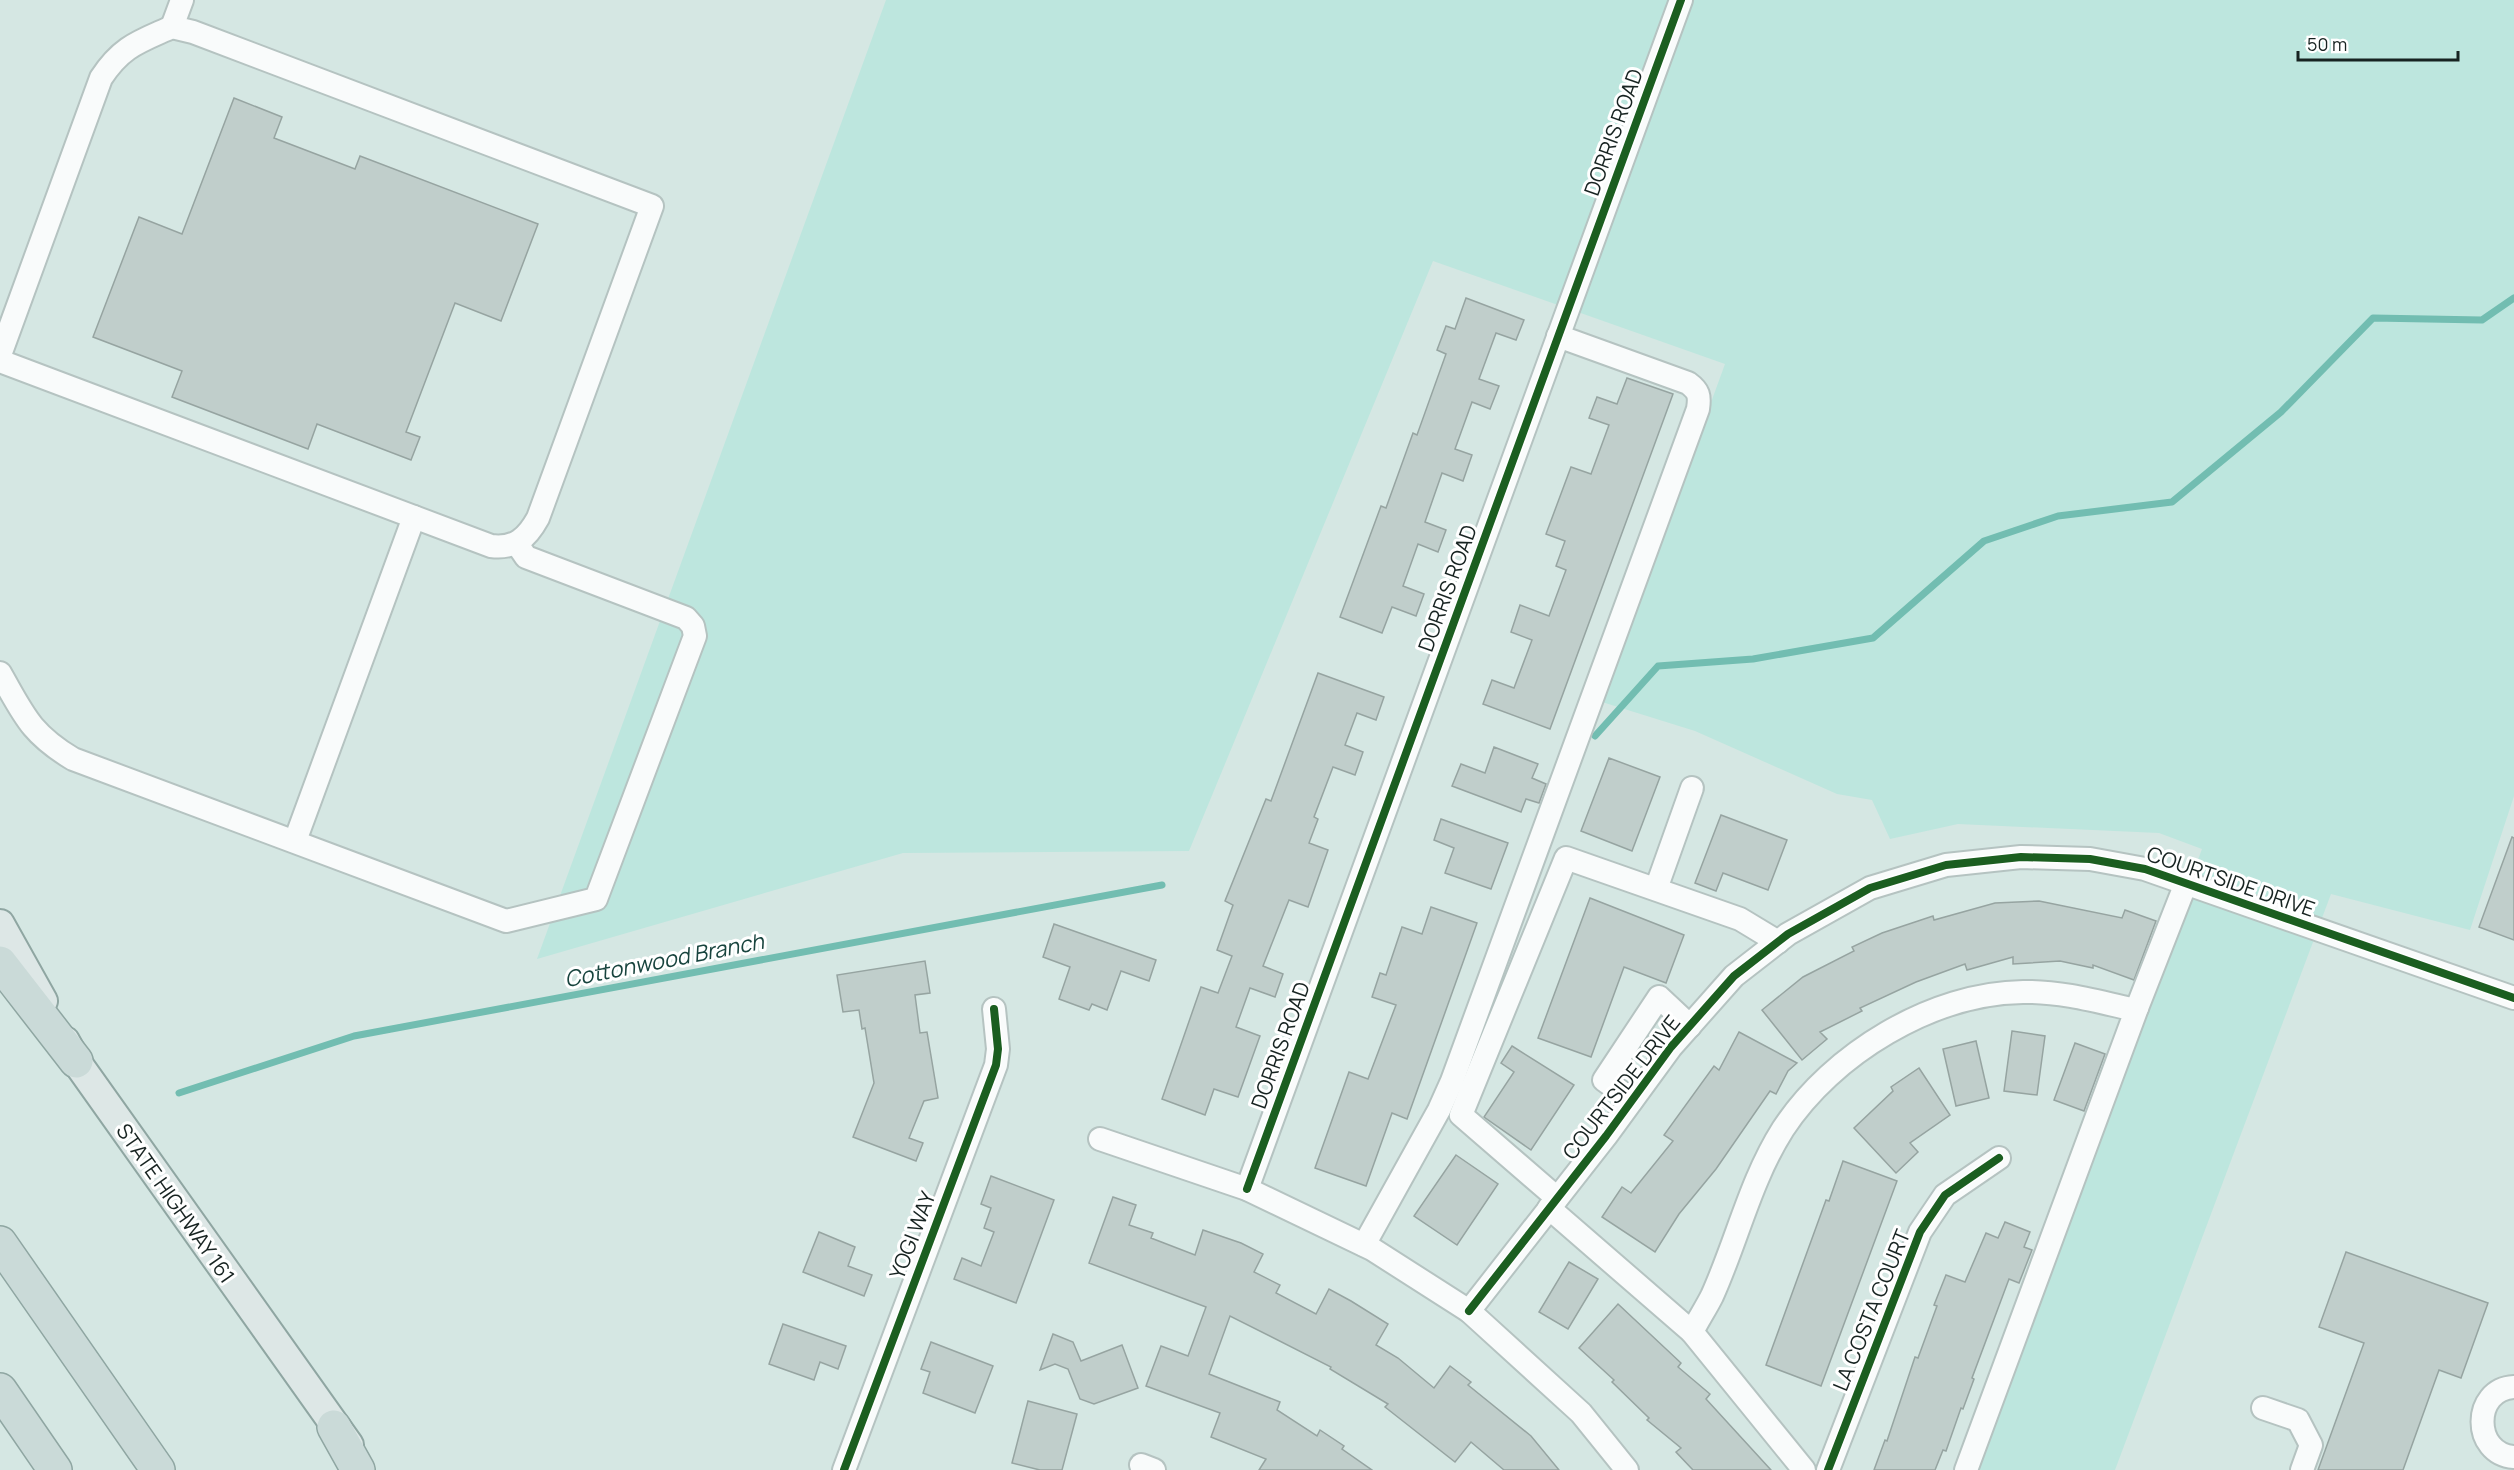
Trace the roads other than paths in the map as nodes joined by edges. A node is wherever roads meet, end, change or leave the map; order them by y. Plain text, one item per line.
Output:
1 (182, 0) edge
2 (1681, 0) edge
3 (172, 27) junction
4 (1558, 336) junction
5 (0, 356) edge
6 (0, 361) edge
7 (414, 517) junction
8 (517, 544) junction
9 (0, 673) edge
10 (1692, 788) dead end
11 (295, 841) junction
12 (2186, 883) junction
13 (1656, 889) junction
14 (0, 924) edge
15 (1778, 942) junction
16 (0, 963) edge
17 (2514, 998) edge
18 (2137, 1008) junction
19 (994, 1009) dead end
20 (1690, 1026) junction
21 (76, 1061) junction
22 (1632, 1100) junction
23 (1100, 1139) dead end
24 (1999, 1158) dead end
25 (1247, 1189) junction
26 (1553, 1203) junction
27 (0, 1243) edge
28 (1364, 1245) junction
29 (1469, 1311) junction
30 (1692, 1332) junction
31 (2514, 1387) edge
32 (0, 1390) edge
33 (2263, 1408) dead end
34 (334, 1427) junction
35 (2514, 1456) edge
36 (55, 1470) edge
37 (158, 1470) edge
38 (358, 1470) edge
39 (369, 1470) edge
40 (844, 1470) edge
41 (1627, 1470) edge
42 (1804, 1470) edge
43 (1828, 1470) edge
44 (1966, 1470) edge
45 (2302, 1470) edge

1 - 3 street
2 - 4 street, DORRIS ROAD
3 - 5 street
3 - 8 street
4 - 25 street, DORRIS ROAD
4 - 28 street
6 - 7 street
7 - 8 street
7 - 11 street
8 - 11 street
9 - 11 street
10 - 13 street
12 - 15 street, COURTSIDE DRIVE
12 - 17 street, COURTSIDE DRIVE
12 - 18 street
13 - 15 street
13 - 26 street
14 - 21 main road, STATE HIGHWAY 161
15 - 20 street, COURTSIDE DRIVE
16 - 21 highway
18 - 30 street
18 - 44 street
19 - 40 street, YOGI WAY
20 - 22 street, COURTSIDE DRIVE
20 - 22 street
21 - 34 main road, STATE HIGHWAY 161
22 - 26 street, COURTSIDE DRIVE
23 - 25 street
24 - 43 street, LA COSTA COURT
25 - 28 street
26 - 29 street, COURTSIDE DRIVE
26 - 30 street
27 - 37 highway
28 - 29 street
29 - 41 street
30 - 42 street
31 - 35 street
32 - 36 highway
33 - 45 street
34 - 38 highway
34 - 39 main road, STATE HIGHWAY 161

